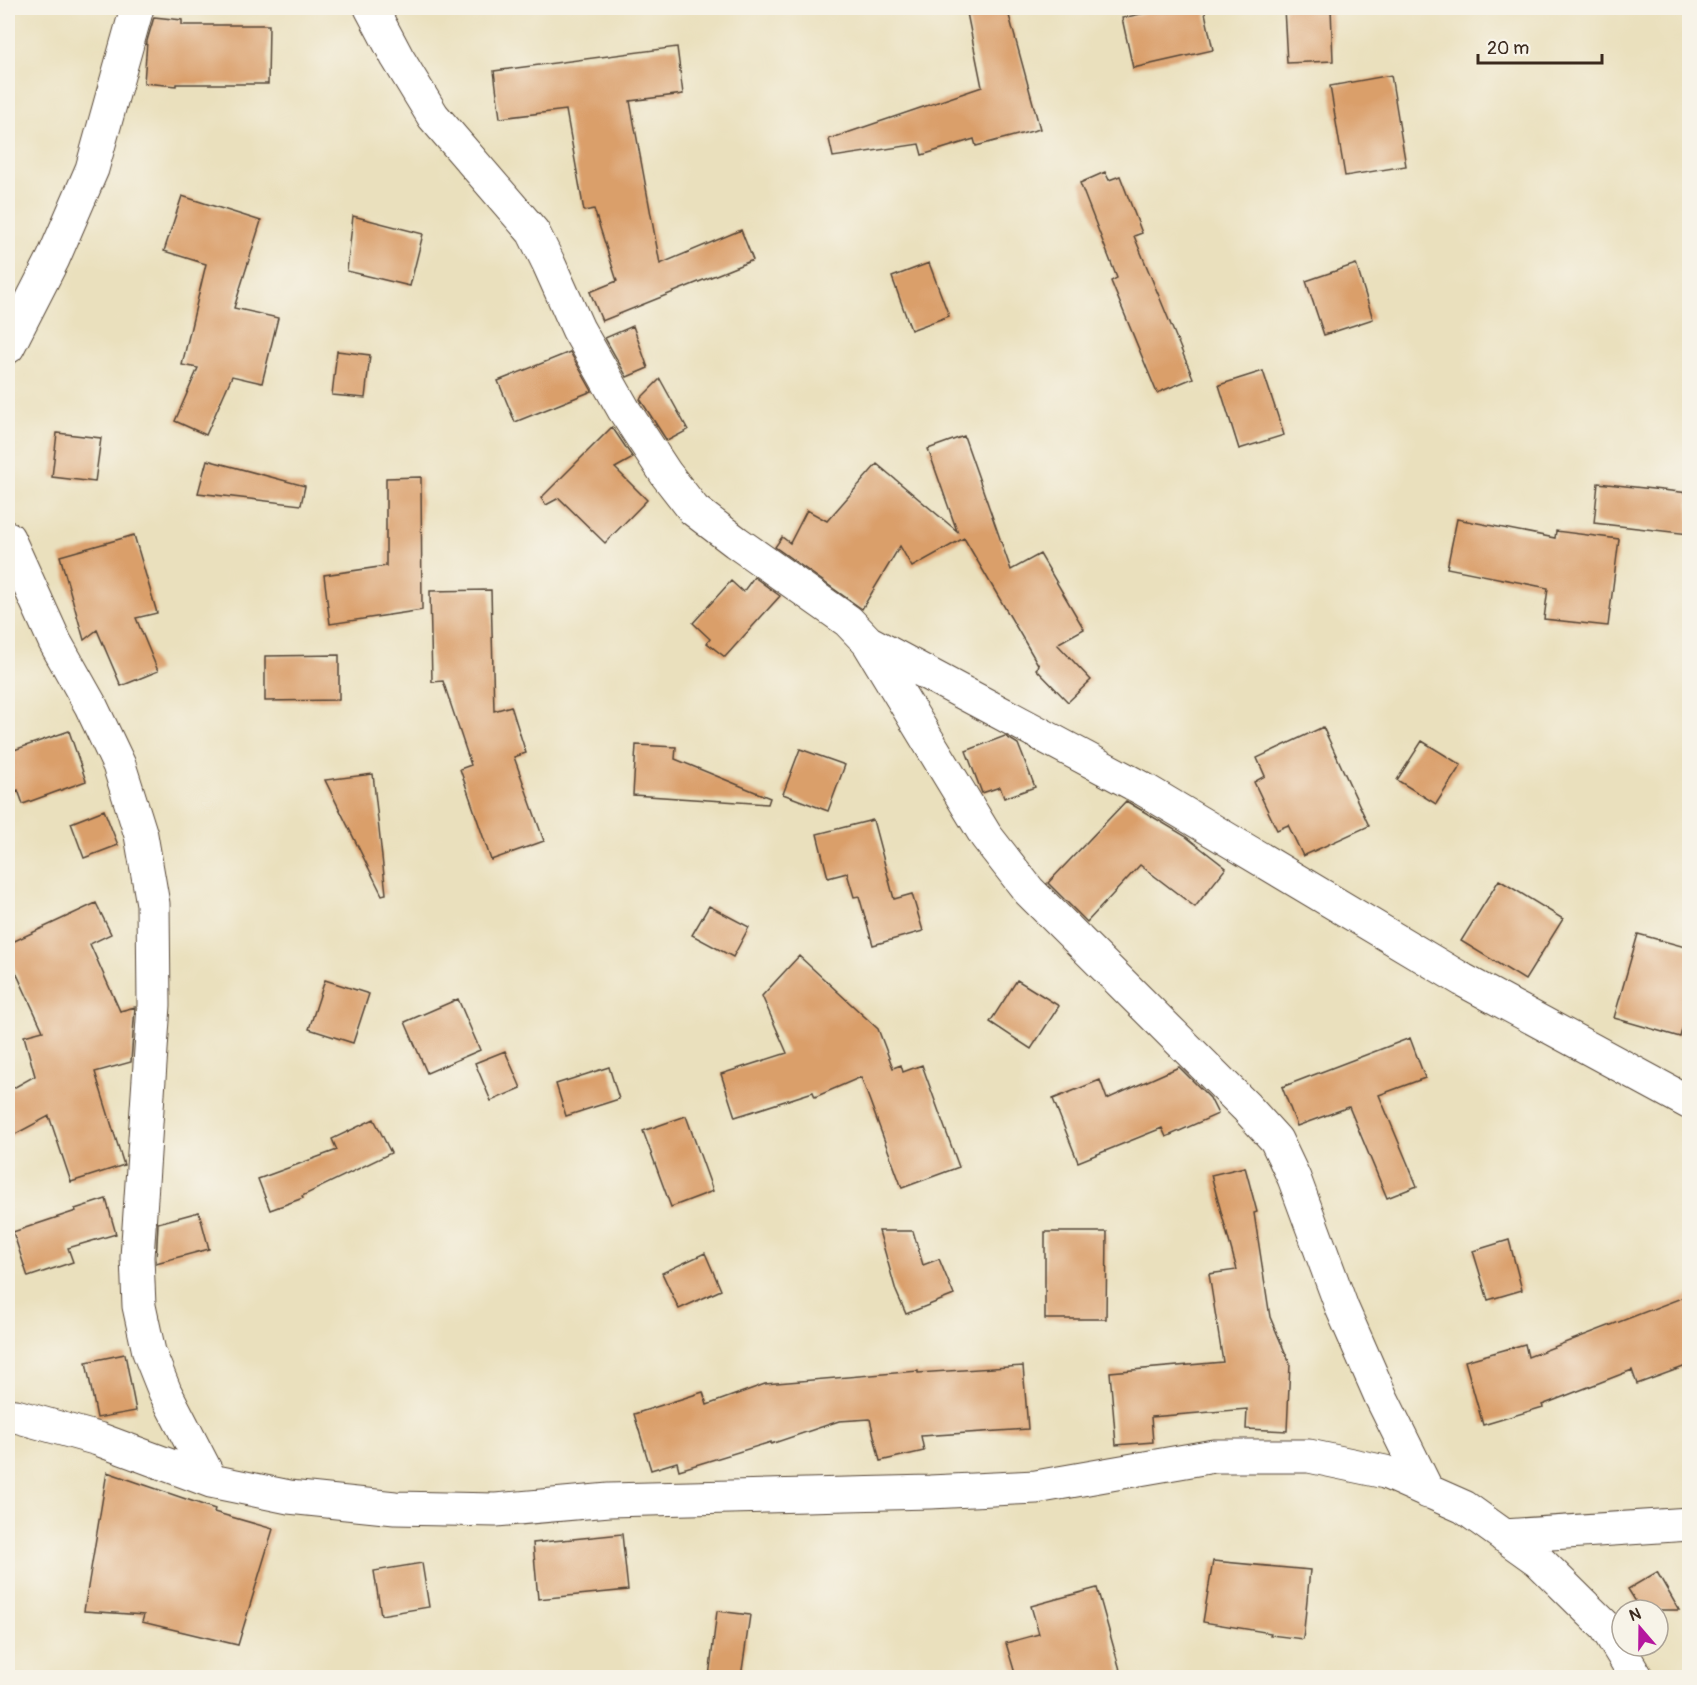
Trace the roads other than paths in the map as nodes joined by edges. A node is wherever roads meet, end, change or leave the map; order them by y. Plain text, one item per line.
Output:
1 (137, 8) edge
2 (371, 8) edge
3 (8, 347) edge
4 (8, 538) edge
5 (868, 642) junction
6 (1689, 1103) edge
7 (8, 1415) edge
8 (211, 1481) junction
9 (1428, 1492) junction
10 (1689, 1499) edge
11 (1680, 1525) edge
12 (1504, 1536) junction
13 (1637, 1677) edge

1 - 3 street
2 - 5 street
4 - 8 street
5 - 6 street
5 - 9 street
7 - 8 street
8 - 9 street
9 - 12 street
10 - 11 street
11 - 12 street
12 - 13 street

